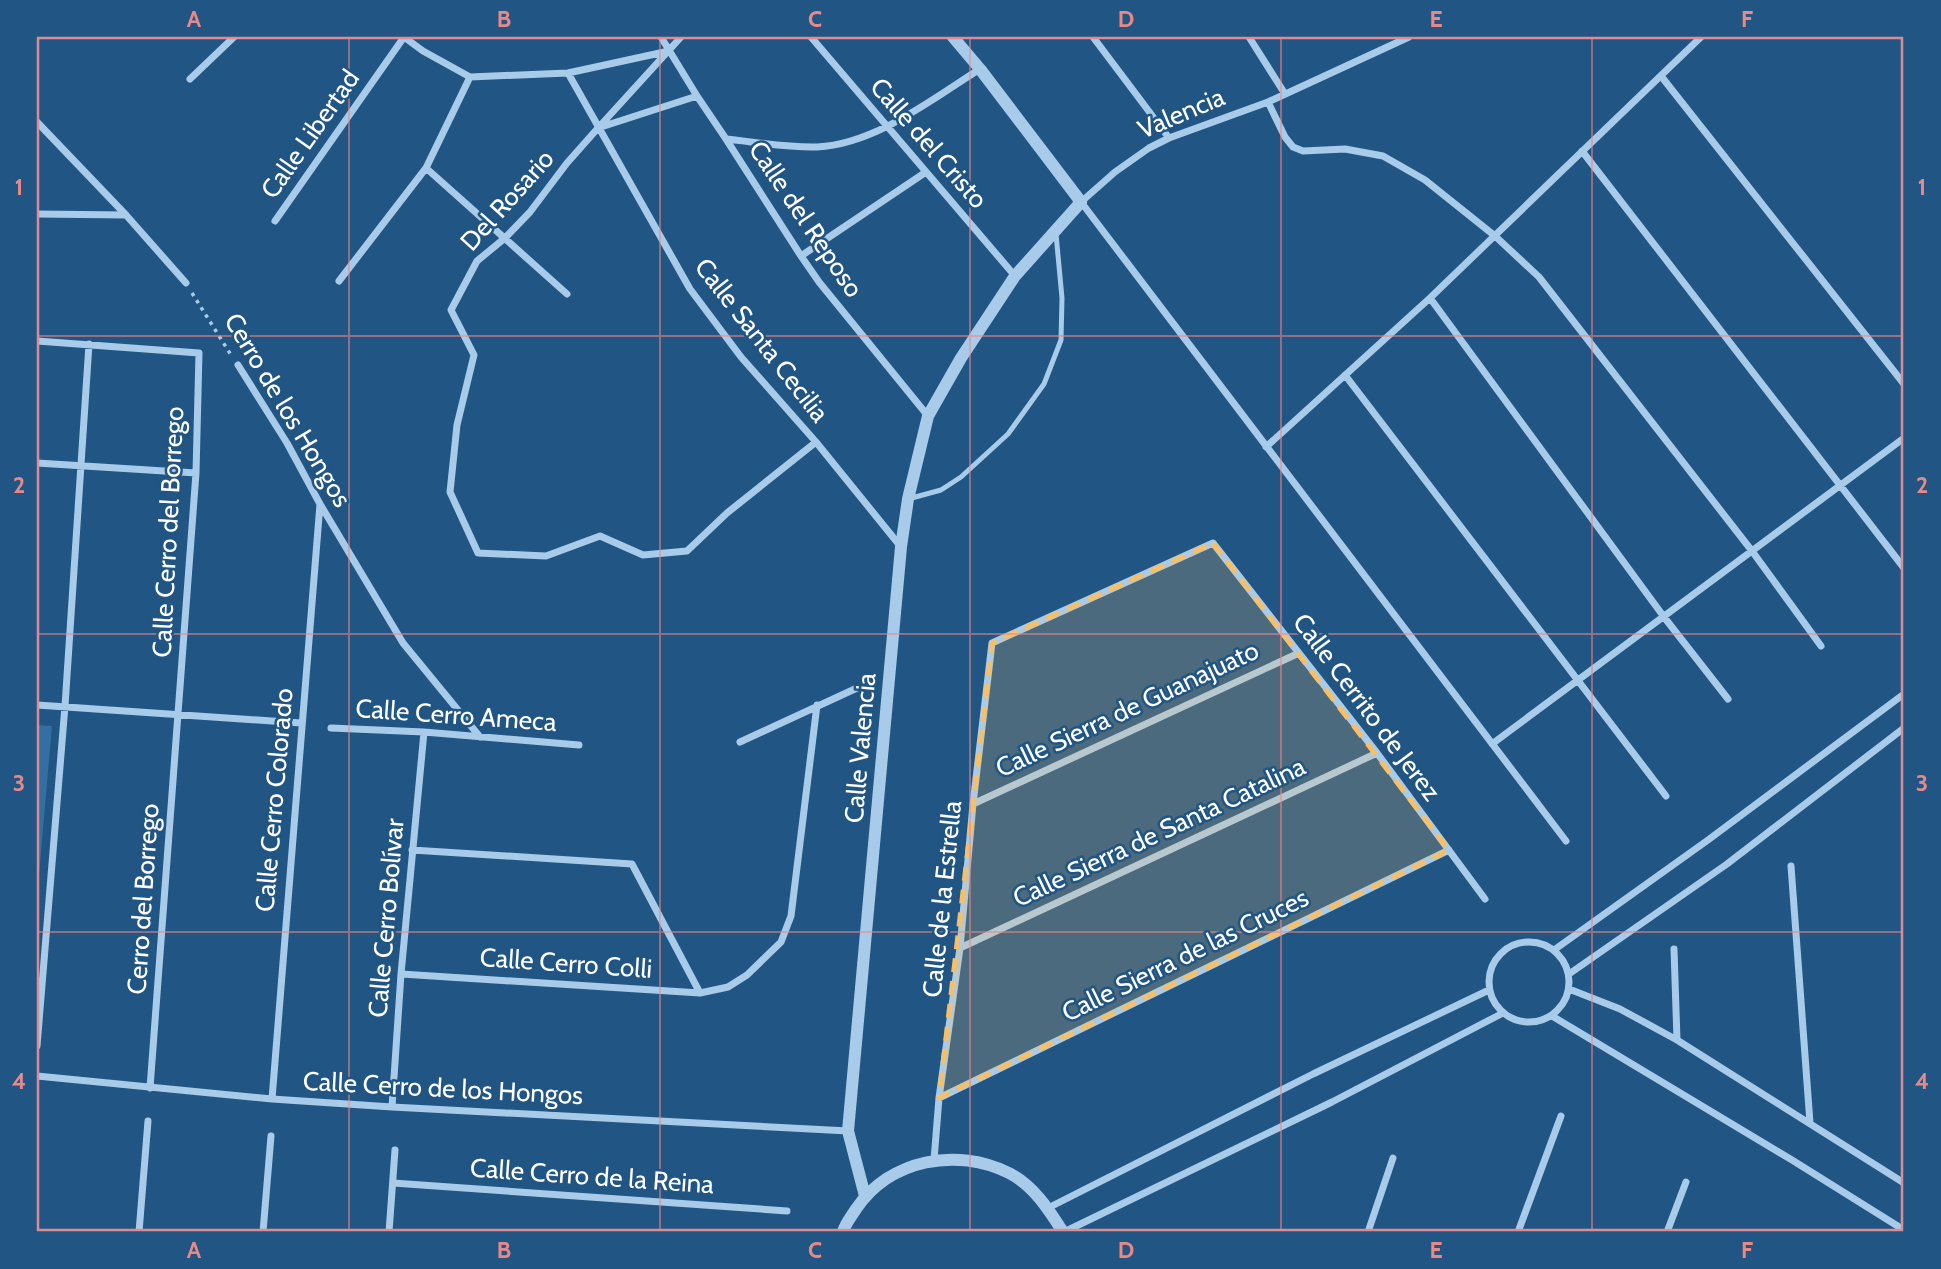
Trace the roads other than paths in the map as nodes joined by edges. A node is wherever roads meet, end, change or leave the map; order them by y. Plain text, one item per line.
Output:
1 (234, 37) edge
2 (404, 37) edge
3 (661, 37) edge
4 (681, 37) edge
5 (811, 37) edge
6 (953, 37) edge
7 (1093, 37) edge
8 (1249, 37) edge
9 (1409, 37) edge
10 (1701, 37) edge
11 (669, 51) junction
12 (980, 69) junction
13 (568, 73) junction
14 (1661, 76) junction
15 (470, 78) junction
16 (190, 79) dead end
17 (1285, 94) junction
18 (697, 96) junction
19 (1268, 102) junction
20 (37, 122) edge
21 (887, 127) junction
22 (598, 128) junction
23 (1169, 138) junction
24 (726, 139) junction
25 (1582, 151) junction
26 (426, 169) junction
27 (926, 172) junction
28 (1081, 202) junction
29 (37, 214) edge
30 (126, 215) junction
31 (275, 221) dead end
32 (1056, 231) junction
33 (1495, 236) junction
34 (505, 238) junction
35 (801, 256) junction
36 (1015, 276) junction
37 (339, 281) dead end
38 (186, 283) road end
39 (567, 293) dead end
40 (1430, 298) junction
41 (985, 319) joint
42 (37, 341) edge
43 (89, 344) junction
44 (238, 365) road end
45 (1345, 375) junction
46 (1904, 384) edge
47 (928, 416) junction
48 (1904, 438) edge
49 (816, 442) junction
50 (1266, 447) junction
51 (37, 463) edge
52 (81, 465) junction
53 (196, 473) junction
54 (1840, 485) junction
55 (908, 499) junction
56 (320, 504) junction
57 (901, 547) junction
58 (1752, 551) junction
59 (1904, 568) edge
60 (1664, 617) junction
61 (992, 643) joint
62 (1821, 646) dead end
63 (1299, 653) junction
64 (1579, 681) junction
65 (856, 688) dead end
66 (1904, 694) edge
67 (1728, 699) dead end
68 (37, 705) edge
69 (817, 705) junction
70 (65, 706) junction
71 (178, 713) junction
72 (302, 723) junction
73 (331, 728) dead end
74 (1904, 728) edge
75 (424, 732) junction
76 (480, 737) junction
77 (740, 742) dead end
78 (1492, 744) junction
79 (579, 745) dead end
80 (1377, 753) junction
81 (1666, 796) dead end
82 (973, 804) junction
83 (1566, 841) dead end
84 (412, 850) junction
85 (1449, 850) junction
86 (1791, 866) dead end
87 (1485, 899) dead end
88 (960, 948) junction
89 (1674, 949) dead end
90 (1554, 950) junction
91 (401, 974) junction
92 (1569, 974) junction
93 (1569, 989) junction
94 (1489, 990) junction
95 (700, 993) junction
96 (1503, 1013) junction
97 (1552, 1016) junction
98 (1677, 1040) junction
99 (37, 1046) edge
100 (37, 1076) edge
101 (150, 1088) junction
102 (939, 1098) junction
103 (272, 1099) junction
104 (392, 1107) junction
105 (1561, 1116) dead end
106 (148, 1121) dead end
107 (1810, 1123) junction
108 (848, 1131) junction
109 (271, 1136) dead end
110 (395, 1150) dead end
111 (1393, 1158) dead end
112 (934, 1160) junction
113 (1686, 1182) dead end
114 (393, 1183) junction
115 (1904, 1183) edge
116 (865, 1196) junction
117 (1048, 1208) junction
118 (787, 1211) dead end
119 (1904, 1230) edge
120 (139, 1232) edge
121 (263, 1232) edge
122 (389, 1232) edge
123 (843, 1232) edge
124 (1063, 1232) edge
125 (1368, 1232) edge
126 (1518, 1232) edge
127 (1667, 1232) edge

1 - 16 street
2 - 15 street
2 - 31 street, Calle Libertad
3 - 11 street, Calle del Reposo
4 - 11 street, Del Rosario
5 - 21 street, Calle del Cristo
6 - 12 street
7 - 23 street
8 - 17 street
9 - 17 street, Valencia
10 - 14 street
11 - 13 street
11 - 18 street, Calle del Reposo
11 - 22 street, Del Rosario
12 - 21 street
12 - 28 street
13 - 15 street
13 - 22 street, Calle Santa Cecilia
14 - 25 street
14 - 46 street
15 - 26 street
17 - 19 street, Valencia
18 - 22 street
18 - 24 street, Calle del Reposo
19 - 23 street, Valencia
19 - 33 street
20 - 30 street
21 - 24 street
21 - 27 street, Calle del Cristo
22 - 34 street, Del Rosario
22 - 49 street, Calle Santa Cecilia
23 - 28 street, Valencia
24 - 35 street, Calle del Reposo
25 - 33 street
25 - 54 street
26 - 34 street
26 - 37 street
27 - 35 street
27 - 36 street, Calle del Cristo
28 - 32 street, Valencia
28 - 50 street
29 - 30 street
30 - 38 street
32 - 36 street, Valencia
32 - 55 lane
33 - 40 street
33 - 58 street
34 - 39 street
34 - 49 street, Del Rosario
35 - 47 street, Calle del Reposo
36 - 41 street, Valencia
40 - 45 street
40 - 60 street
41 - 47 street, Calle Valencia
42 - 43 street
43 - 52 street
43 - 53 street, Calle Cerro del Borrego
44 - 56 street, Cerro de los Hongos
45 - 50 street
45 - 64 street
47 - 55 street, Calle Valencia
48 - 54 street
49 - 57 street, Calle Santa Cecilia
50 - 78 street
51 - 52 street
52 - 53 street
52 - 70 street
53 - 71 street, Calle Cerro del Borrego
54 - 58 street
54 - 59 street
55 - 57 street, Calle Valencia
56 - 72 street, Calle Cerro Colorado
56 - 76 street, Cerro de los Hongos
57 - 108 street, Calle Valencia
58 - 60 street
58 - 62 street
60 - 64 street
60 - 67 street
61 - 63 street, Calle Cerrito de Jerez
61 - 82 street, Calle de la Estrella
63 - 80 street, Calle Cerrito de Jerez
63 - 82 street, Calle Sierra de Guanajuato
64 - 78 street
64 - 81 street
65 - 69 street
66 - 90 street
68 - 70 street
69 - 77 street
69 - 95 street, Calle Cerro Colli
70 - 71 street
70 - 99 street
71 - 72 street
71 - 101 street, Cerro del Borrego
72 - 103 street, Calle Cerro Colorado
73 - 75 street, Calle Cerro Ameca
74 - 92 street
75 - 76 street, Calle Cerro Ameca
75 - 84 street, Calle Cerro Bolívar
76 - 79 street, Calle Cerro Ameca
78 - 83 street
80 - 85 street, Calle Cerrito de Jerez
80 - 88 street, Calle Sierra de Santa Catalina
82 - 88 street, Calle de la Estrella
84 - 91 street, Calle Cerro Bolívar
84 - 95 street
85 - 87 street, Calle Cerrito de Jerez
85 - 102 street, Calle Sierra de las Cruces
86 - 107 street
88 - 102 street, Calle de la Estrella
89 - 98 street
90 - 92 street
90 - 94 street
91 - 95 street, Calle Cerro Colli
91 - 104 street, Calle Cerro Bolívar
92 - 93 street
93 - 97 street
93 - 98 street
94 - 96 street
94 - 117 street
96 - 97 street
96 - 124 street
97 - 119 street
98 - 107 street
100 - 101 street, Calle Cerro de los Hongos
101 - 103 street, Calle Cerro de los Hongos
102 - 112 street, Calle de la Estrella
103 - 104 street, Calle Cerro de los Hongos
104 - 108 street, Calle Cerro de los Hongos
105 - 126 street
106 - 120 street
107 - 115 street
108 - 116 street, Calle Valencia
109 - 121 street
110 - 114 street
111 - 125 street
112 - 116 street
112 - 117 street
113 - 127 street
114 - 118 street, Calle Cerro de la Reina
114 - 122 street
116 - 123 street
117 - 124 street

